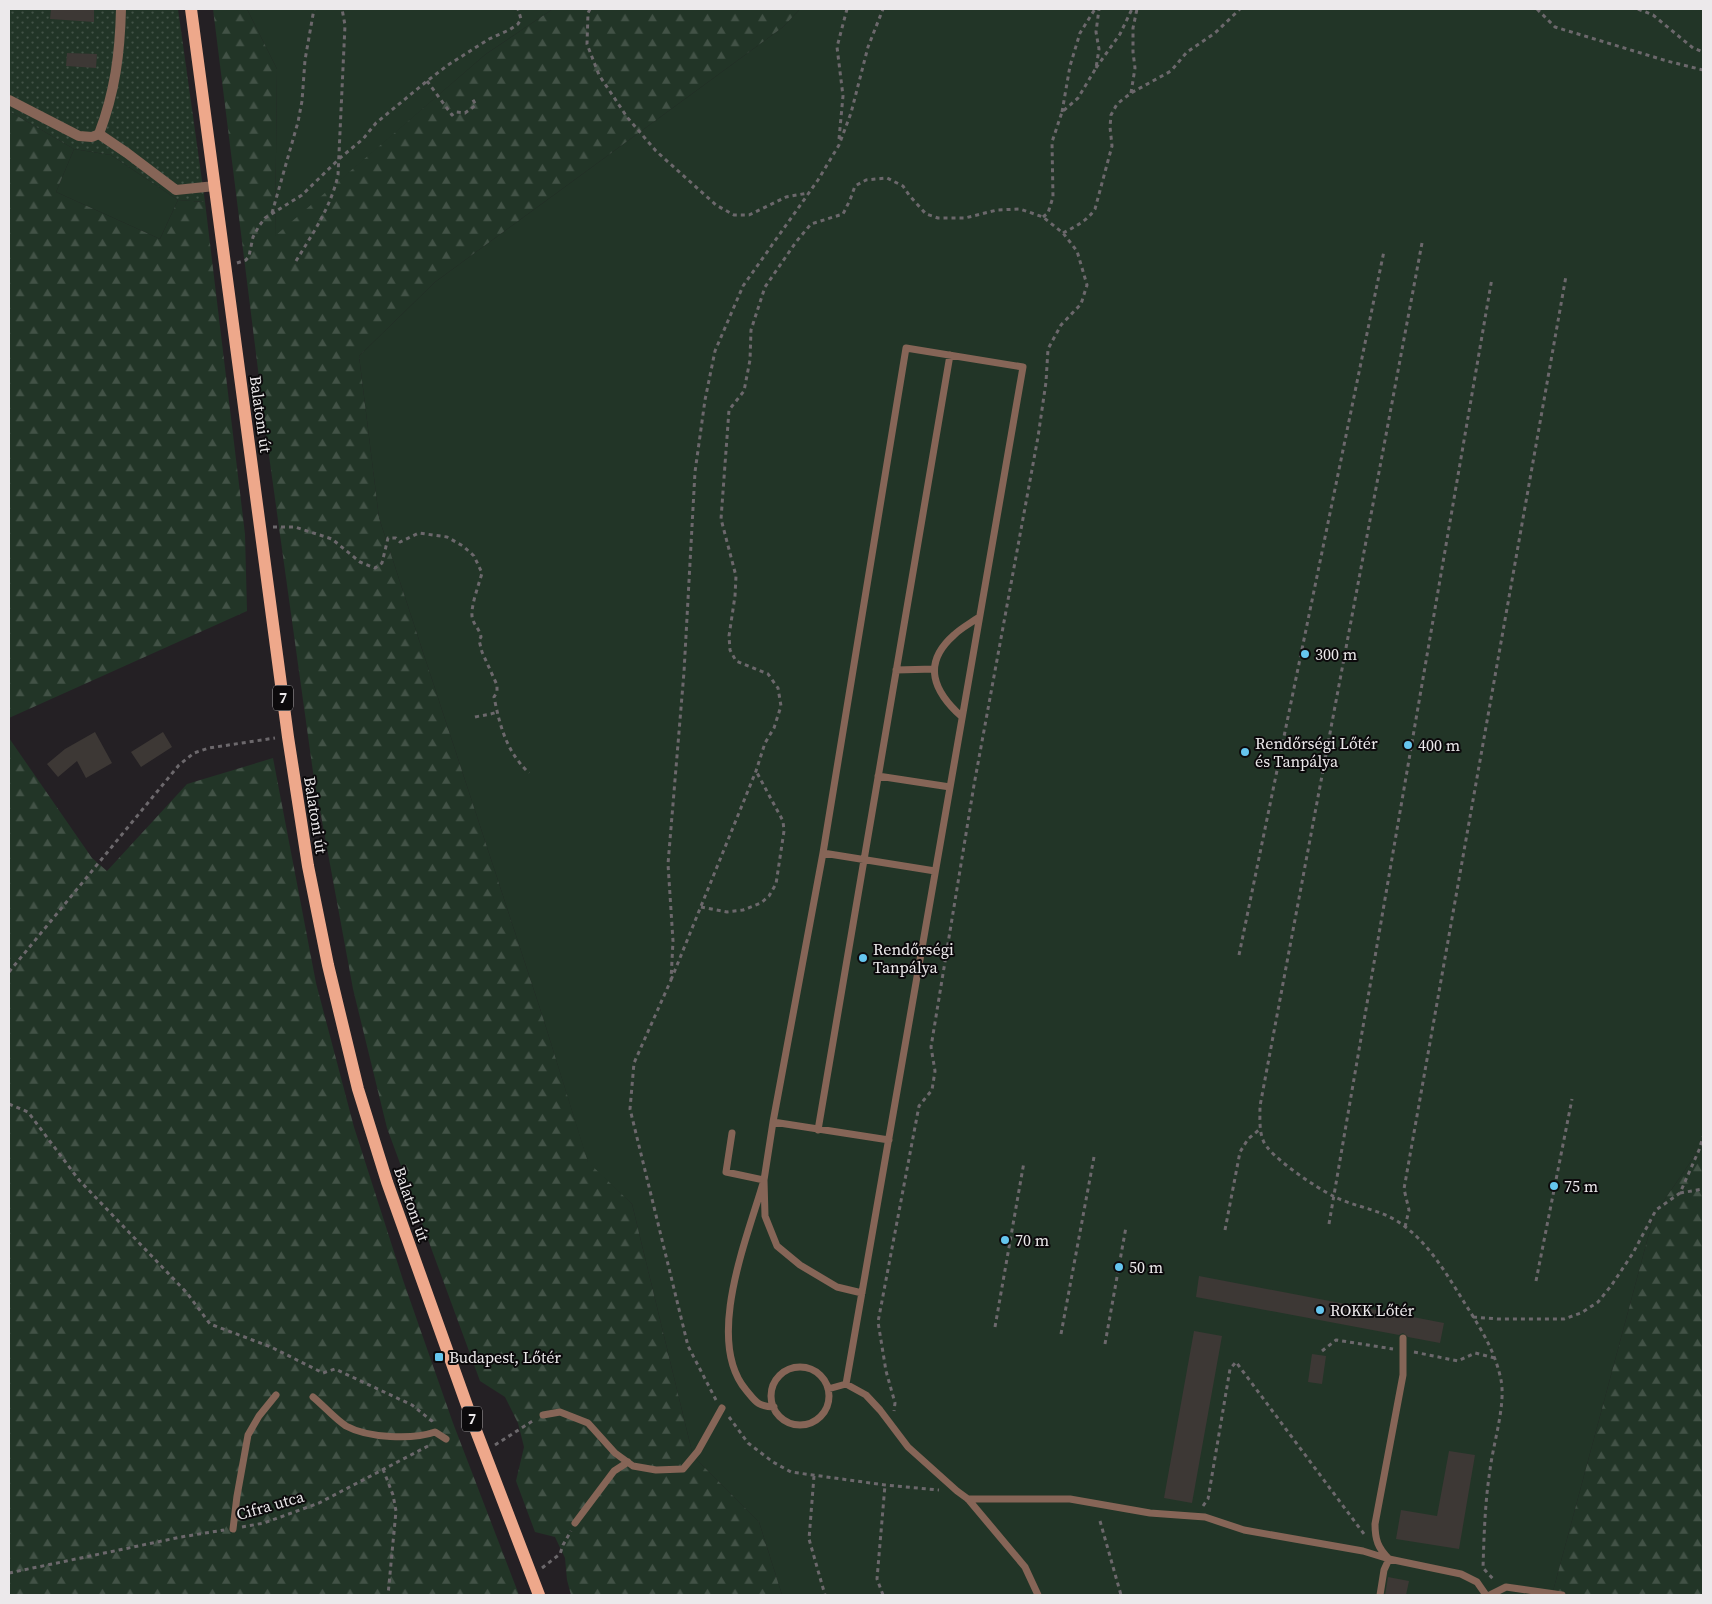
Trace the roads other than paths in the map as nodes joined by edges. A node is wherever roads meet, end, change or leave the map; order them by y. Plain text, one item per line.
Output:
1 (120, 9) edge
2 (191, 9) edge
3 (9, 100) edge
4 (99, 134) junction
5 (215, 186) junction
6 (950, 355) junction
7 (979, 617) junction
8 (934, 669) junction
9 (896, 670) junction
10 (962, 717) junction
11 (878, 776) junction
12 (950, 787) junction
13 (823, 853) junction
14 (864, 859) junction
15 (935, 871) junction
16 (773, 1122) junction
17 (818, 1130) junction
18 (732, 1133) dead end
19 (889, 1140) junction
20 (764, 1180) junction
21 (862, 1293) junction
22 (1403, 1338) dead end
23 (846, 1384) junction
24 (828, 1389) junction
25 (276, 1395) dead end
26 (313, 1397) dead end
27 (774, 1407) junction
28 (722, 1408) road end
29 (543, 1415) road end
30 (446, 1439) road end
31 (628, 1462) junction
32 (968, 1499) junction
33 (576, 1523) road end
34 (233, 1529) road end
35 (1389, 1559) junction
36 (538, 1595) edge
37 (1038, 1595) edge
38 (1380, 1595) edge
39 (1486, 1595) edge
40 (1490, 1595) edge
41 (1562, 1595) edge

1 - 4 street
2 - 5 main road, Balatoni út / 7
3 - 4 street
4 - 5 street
5 - 36 main road, Balatoni út / 7
6 - 7 lane
6 - 9 lane
6 - 13 lane
7 - 8 lane
7 - 10 lane
8 - 9 lane
8 - 10 lane
9 - 11 lane
10 - 12 lane
11 - 12 lane
11 - 14 lane
12 - 15 lane
13 - 14 lane
13 - 16 lane
14 - 15 lane
14 - 17 lane
15 - 19 lane
16 - 17 lane
16 - 20 lane
17 - 19 lane
18 - 20 lane
19 - 21 lane
20 - 21 lane
20 - 27 lane
21 - 23 lane
22 - 35 lane
23 - 24 lane
23 - 32 lane
24 - 27 lane
24 - 27 lane
25 - 34 lane
26 - 30 lane
28 - 31 lane
29 - 31 lane
31 - 33 lane
32 - 35 lane
32 - 37 lane
35 - 38 lane
35 - 39 lane
40 - 41 lane

